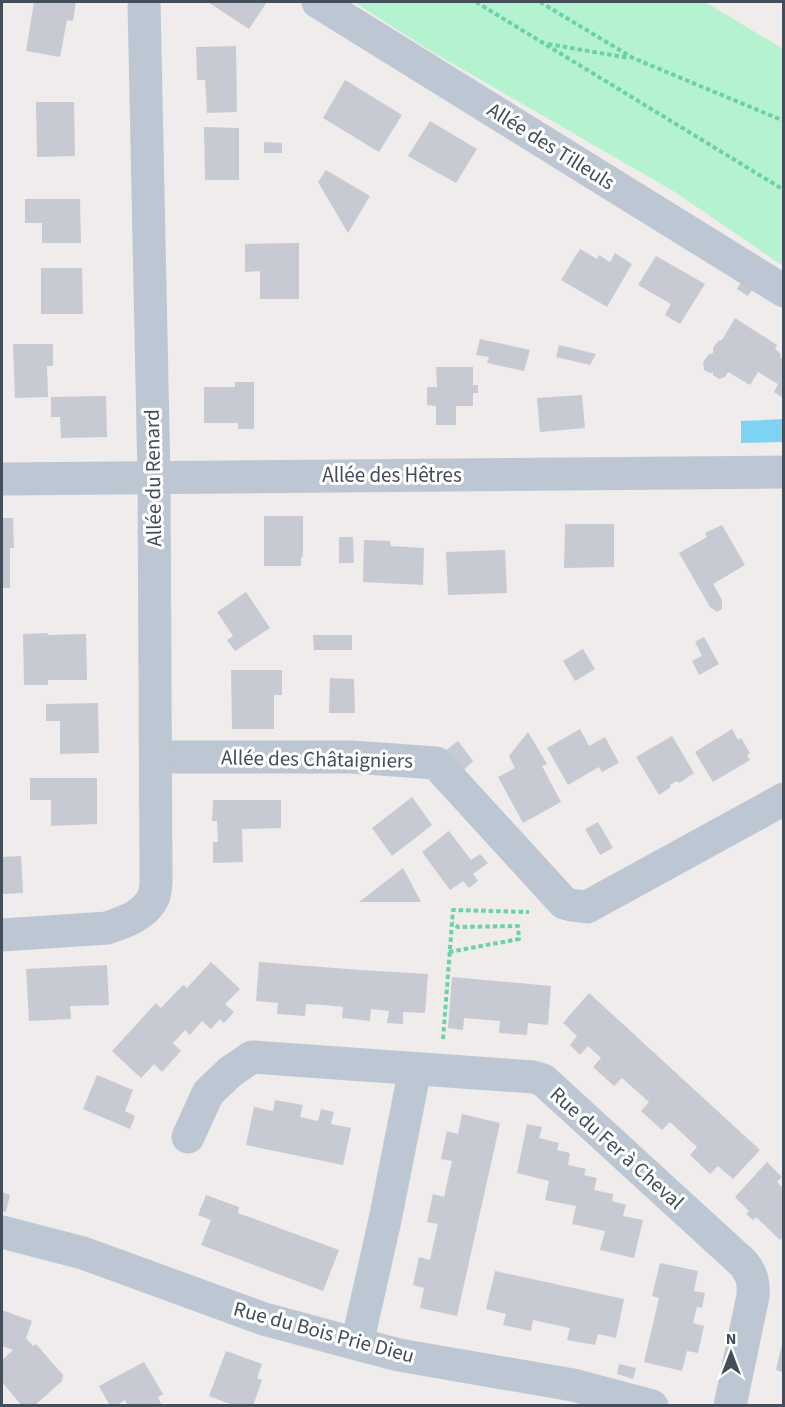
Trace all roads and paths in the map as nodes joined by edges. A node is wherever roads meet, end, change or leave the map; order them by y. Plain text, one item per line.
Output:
1 (144, 2) edge
2 (318, 2) edge
3 (477, 2) edge
4 (540, 2) edge
5 (544, 43) junction
6 (633, 58) junction
7 (783, 121) edge
8 (783, 190) edge
9 (783, 291) edge
10 (783, 472) edge
11 (154, 477) junction
12 (2, 479) edge
13 (156, 757) junction
14 (783, 799) edge
15 (564, 903) junction
16 (452, 923) junction
17 (2, 935) edge
18 (449, 952) junction
19 (428, 1069) junction
20 (188, 1137) dead end
21 (2, 1232) edge
22 (357, 1344) junction
23 (652, 1406) edge
24 (730, 1406) edge

1 - 11 street, Allée du Renard
2 - 9 street, Allée des Tilleuls
3 - 5 path
4 - 6 path
5 - 6 path
5 - 8 path
6 - 7 path
10 - 11 street, Allée des Hêtres
11 - 12 street, Allée des Hêtres
11 - 13 street, Allée du Renard
13 - 15 street, Allée des Châtaigniers
13 - 17 street, Allée du Renard
14 - 15 street
15 - 16 path
16 - 18 path
16 - 18 path
18 - 19 path
19 - 20 street, Rue du Fer à Cheval
19 - 22 street
19 - 24 street, Rue du Fer à Cheval
21 - 22 street, Rue du Bois Prie Dieu
22 - 23 street, Rue du Bois Prie Dieu

